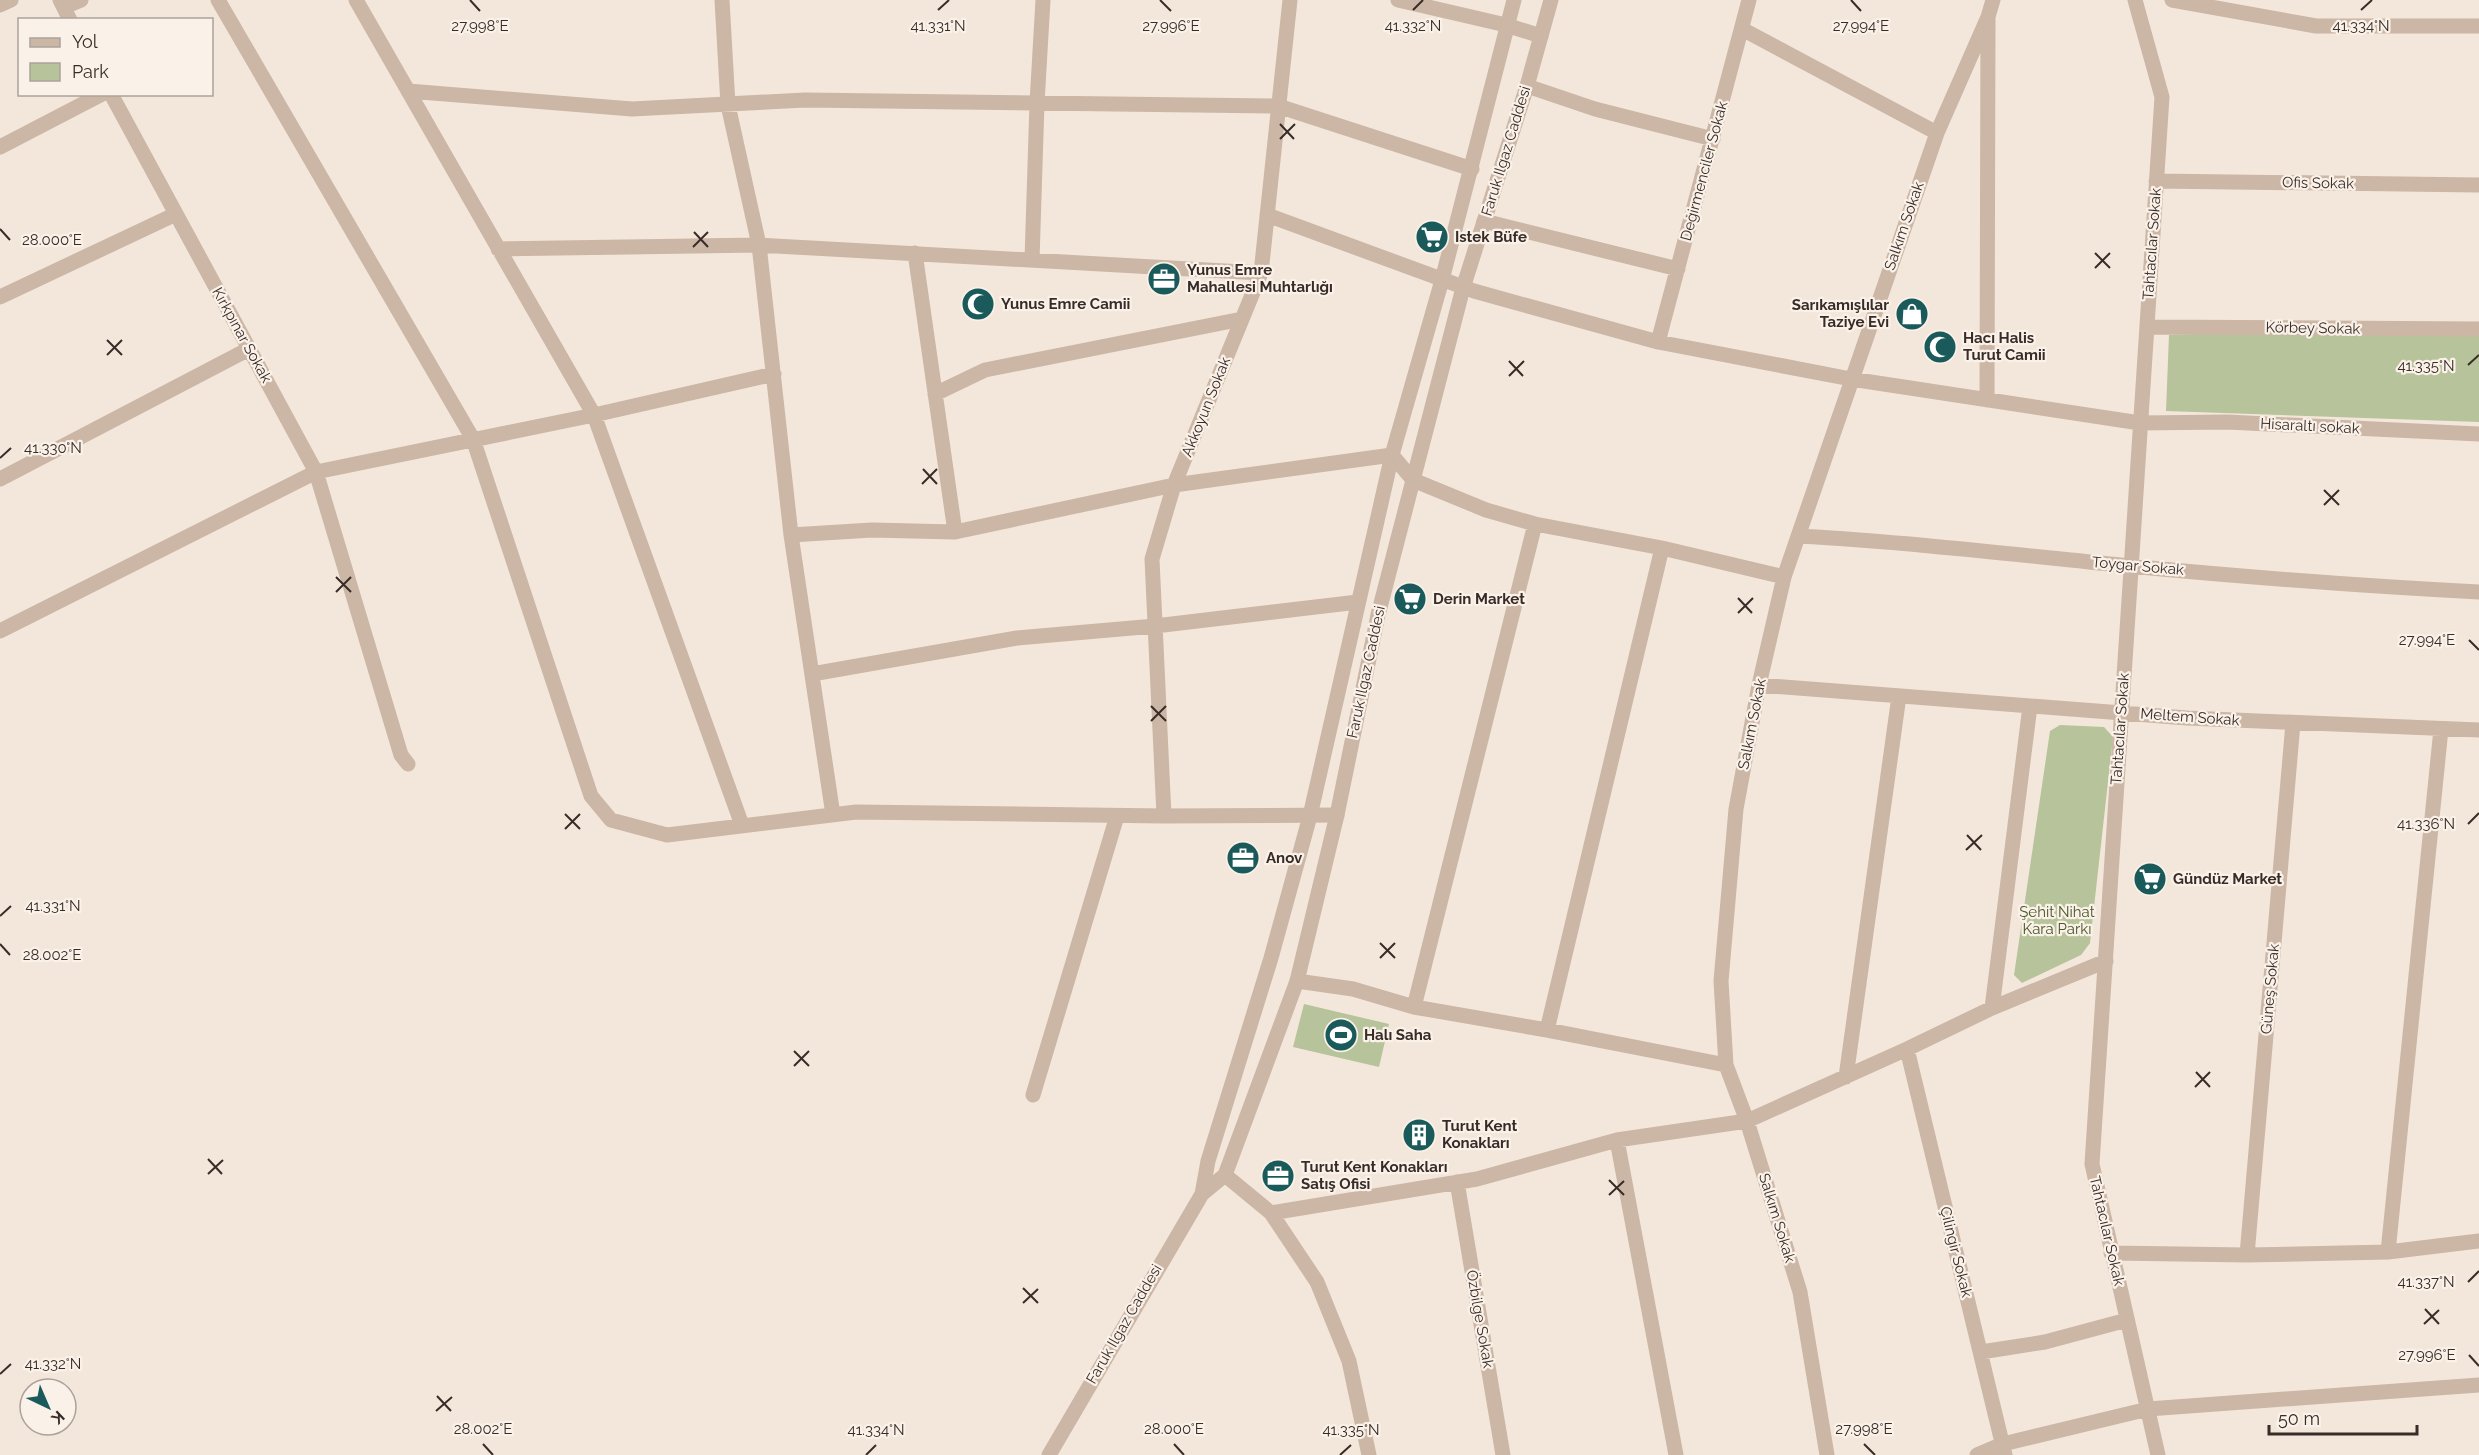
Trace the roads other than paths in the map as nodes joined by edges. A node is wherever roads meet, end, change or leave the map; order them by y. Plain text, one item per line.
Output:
1 (11, 0) edge
2 (81, 0) edge
3 (218, 0) edge
4 (356, 0) edge
5 (722, 0) edge
6 (1043, 0) edge
7 (1290, 0) edge
8 (1398, 0) edge
9 (1514, 0) edge
10 (1551, 0) edge
11 (1749, 0) edge
12 (1993, 0) edge
13 (2135, 0) edge
14 (2172, 0) edge
15 (0, 5) edge
16 (64, 9) edge
17 (1988, 18) junction
18 (1506, 25) junction
19 (2479, 26) edge
20 (1742, 29) junction
21 (1541, 36) junction
22 (1527, 86) junction
23 (408, 92) junction
24 (98, 96) edge
25 (112, 96) edge
26 (1037, 103) junction
27 (728, 105) junction
28 (1278, 106) junction
29 (1937, 133) junction
30 (1713, 139) junction
31 (0, 147) edge
32 (1472, 169) junction
33 (2156, 181) junction
34 (2479, 185) edge
35 (176, 214) junction
36 (1267, 215) junction
37 (1484, 220) junction
38 (759, 244) junction
39 (498, 249) junction
40 (915, 253) junction
41 (1032, 260) junction
42 (1678, 269) junction
43 (1261, 273) junction
44 (1442, 280) junction
45 (1463, 288) junction
46 (0, 297) edge
47 (1242, 319) junction
48 (2147, 327) junction
49 (2479, 330) edge
50 (1658, 342) junction
51 (249, 349) junction
52 (774, 374) junction
53 (1851, 379) junction
54 (936, 394) junction
55 (1988, 400) junction
56 (594, 415) junction
57 (2140, 423) junction
58 (2479, 434) edge
59 (473, 439) junction
60 (1392, 454) junction
61 (316, 472) junction
62 (0, 479) edge
63 (1413, 480) junction
64 (1174, 485) junction
65 (1535, 524) junction
66 (955, 532) junction
67 (791, 535) junction
68 (1798, 536) junction
69 (1662, 548) junction
70 (2131, 566) junction
71 (1784, 577) junction
72 (2479, 592) edge
73 (1358, 602) junction
74 (1155, 626) junction
75 (0, 631) edge
76 (812, 674) junction
77 (1759, 685) junction
78 (1899, 696) junction
79 (2030, 706) junction
80 (2122, 713) junction
81 (2293, 723) junction
82 (2441, 729) junction
83 (2479, 730) edge
84 (408, 764) dead end
85 (833, 815) junction
86 (1337, 815) junction
87 (1117, 816) junction
88 (1164, 816) junction
89 (1310, 816) junction
90 (742, 825) junction
91 (2106, 961) junction
92 (1297, 981) junction
93 (1414, 1007) junction
94 (1992, 1008) junction
95 (1547, 1030) junction
96 (1907, 1049) junction
97 (1726, 1065) junction
98 (1846, 1077) junction
99 (1033, 1095) dead end
100 (1747, 1121) junction
101 (1617, 1140) junction
102 (1224, 1175) junction
103 (1457, 1182) junction
104 (1202, 1194) junction
105 (1271, 1214) junction
106 (2479, 1241) edge
107 (2388, 1252) junction
108 (2111, 1253) junction
109 (2247, 1255) junction
110 (2127, 1320) junction
111 (1981, 1352) junction
112 (2479, 1385) edge
113 (2148, 1409) junction
114 (2004, 1450) edge
115 (1049, 1455) edge
116 (1369, 1455) edge
117 (1503, 1455) edge
118 (1676, 1455) edge
119 (1827, 1455) edge
120 (1977, 1455) edge
121 (2158, 1455) edge

1 - 15 street
2 - 16 street
3 - 59 street
4 - 23 street
5 - 27 street
6 - 26 street
7 - 28 street, Akkoyun Sokak
8 - 18 street
9 - 18 street, Faruk Ilgaz Caddesi
10 - 21 street, Faruk Ilgaz Caddesi
11 - 20 street, Değirmenciler Sokak
12 - 17 street
13 - 33 street, Tahtacılar Sokak
14 - 19 street
17 - 29 street, Salkım Sokak
17 - 55 street
18 - 21 street
18 - 32 street, Faruk Ilgaz Caddesi
20 - 29 street
20 - 30 street, Değirmenciler Sokak
21 - 22 street, Faruk Ilgaz Caddesi
22 - 30 street
22 - 37 street, Faruk Ilgaz Caddesi
23 - 27 street
23 - 39 street
24 - 31 street
25 - 35 street, Kırkpınar Sokak
26 - 27 street
26 - 28 street
26 - 41 street
27 - 38 street
28 - 32 street
28 - 36 street, Akkoyun Sokak
29 - 53 street, Salkım Sokak
30 - 42 street, Değirmenciler Sokak
32 - 44 street, Faruk Ilgaz Caddesi
33 - 34 street, Ofis Sokak
33 - 48 street, Tahtacılar Sokak
35 - 46 street
35 - 51 street, Kırkpınar Sokak
36 - 43 street, Akkoyun Sokak
36 - 44 street, Hisaraltı sokak
37 - 42 street
37 - 45 street, Faruk Ilgaz Caddesi
38 - 39 street
38 - 40 street
38 - 52 street
39 - 56 street
40 - 41 street
40 - 54 street
41 - 43 street
42 - 50 street, Değirmenciler Sokak
43 - 47 street, Akkoyun Sokak
44 - 45 street, Hisaraltı sokak
44 - 60 street, Faruk Ilgaz Caddesi
45 - 50 street, Hisaraltı sokak
45 - 63 street, Faruk Ilgaz Caddesi
47 - 54 street
47 - 64 street, Akkoyun Sokak
48 - 49 street, Körbey Sokak
48 - 57 street, Tahtacılar Sokak
50 - 53 street, Hisaraltı sokak
51 - 61 street, Kırkpınar Sokak
51 - 62 street
52 - 56 street
52 - 67 street
53 - 55 street, Hisaraltı sokak
53 - 68 street, Salkım Sokak
54 - 66 street
55 - 57 street, Hisaraltı sokak
56 - 59 street
56 - 90 street
57 - 58 street, Hisaraltı sokak
57 - 70 street, Tahtacılar Sokak
59 - 61 street
59 - 90 street
60 - 63 street
60 - 64 street
60 - 73 street, Faruk Ilgaz Caddesi
61 - 75 street
61 - 84 street, Kırkpınar Sokak
63 - 65 street
63 - 86 street, Faruk Ilgaz Caddesi
64 - 66 street
64 - 74 street, Akkoyun Sokak
65 - 69 street
65 - 93 street
66 - 67 street
67 - 76 street
68 - 70 street, Toygar Sokak
68 - 71 street, Salkım Sokak
69 - 71 street
69 - 95 street
70 - 72 street, Toygar Sokak
70 - 80 street, Tahtacılar Sokak
71 - 77 street, Salkım Sokak
73 - 74 street
73 - 89 street, Faruk Ilgaz Caddesi
74 - 76 street
74 - 88 street, Akkoyun Sokak
76 - 85 street
77 - 78 street, Meltem Sokak
77 - 97 street, Salkım Sokak
78 - 79 street, Meltem Sokak
78 - 98 street
79 - 80 street, Meltem Sokak
79 - 94 street
80 - 81 street, Meltem Sokak
80 - 91 street, Tahtacılar Sokak
81 - 82 street, Meltem Sokak
81 - 109 street, Güneş Sokak
82 - 83 street, Meltem Sokak
82 - 107 street
85 - 87 street
85 - 90 street
86 - 89 street
86 - 92 street, Faruk Ilgaz Caddesi
87 - 88 street
87 - 99 street
88 - 89 street
89 - 104 street, Faruk Ilgaz Caddesi
91 - 94 street
91 - 108 street, Tahtacılar Sokak
92 - 93 street
92 - 102 street, Faruk Ilgaz Caddesi
93 - 95 street
94 - 96 street
95 - 97 street
96 - 98 street
96 - 111 street, Çilingir Sokak
97 - 100 street, Salkım Sokak
98 - 100 street
100 - 101 street
100 - 119 street, Salkım Sokak
101 - 103 street
101 - 118 street
102 - 104 street, Faruk Ilgaz Caddesi
102 - 105 street
103 - 105 street
103 - 117 street, Özbilge Sokak
104 - 115 street, Faruk Ilgaz Caddesi
105 - 116 street
106 - 107 street
107 - 109 street
108 - 109 street
108 - 110 street, Tahtacılar Sokak
110 - 111 street
110 - 113 street, Tahtacılar Sokak
111 - 114 street, Çilingir Sokak
112 - 113 street
113 - 114 street
113 - 121 street, Tahtacılar Sokak
114 - 120 street

